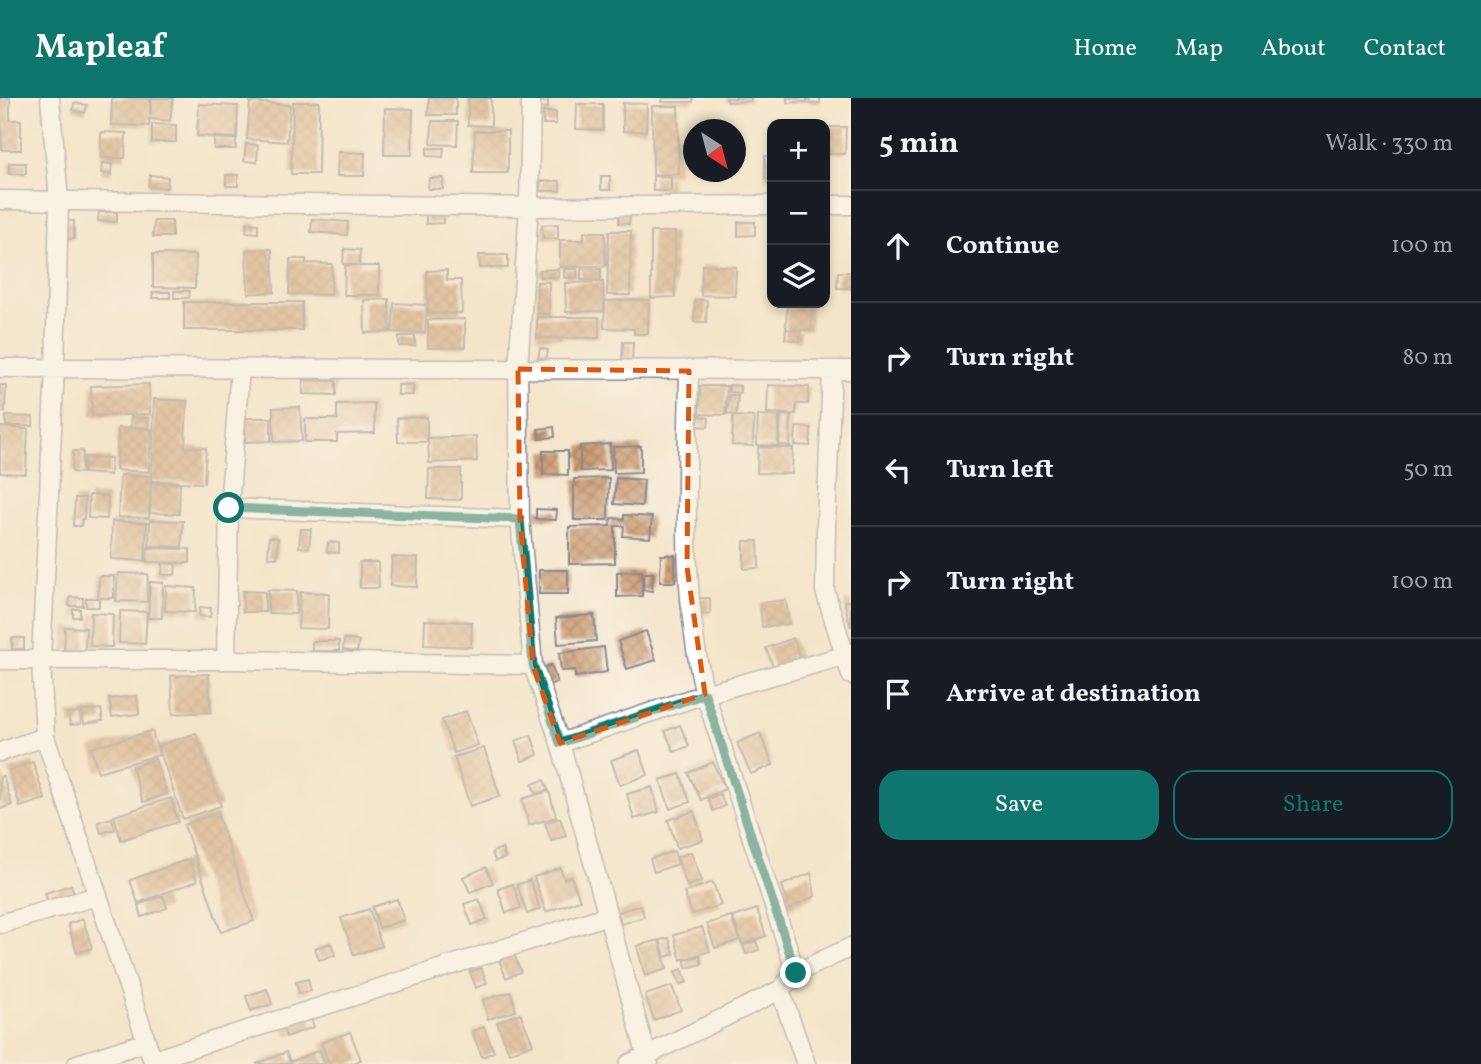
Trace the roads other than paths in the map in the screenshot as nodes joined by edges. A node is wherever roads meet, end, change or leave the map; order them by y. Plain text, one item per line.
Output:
1 (50, 98) edge
2 (531, 98) edge
3 (0, 200) edge
4 (59, 200) junction
5 (767, 205) edge
6 (830, 205) edge
7 (851, 205) edge
8 (529, 207) junction
9 (0, 368) edge
10 (55, 368) junction
11 (240, 369) junction
12 (518, 369) junction
13 (832, 370) junction
14 (851, 370) edge
15 (689, 371) junction
16 (229, 508) junction
17 (520, 519) junction
18 (848, 655) edge
19 (0, 660) edge
20 (41, 660) junction
21 (226, 660) junction
22 (533, 665) junction
23 (851, 675) edge
24 (705, 694) junction
25 (45, 737) junction
26 (560, 743) junction
27 (0, 752) edge
28 (97, 896) junction
29 (606, 916) junction
30 (0, 924) edge
31 (851, 947) edge
32 (796, 973) junction
33 (780, 990) junction
34 (146, 1042) junction
35 (648, 1061) edge
36 (153, 1062) edge
37 (77, 1064) edge
38 (629, 1064) edge
39 (806, 1064) edge

1 - 4 street
2 - 8 street
3 - 4 street
4 - 8 street
4 - 10 street
5 - 8 street
6 - 7 street
8 - 12 street
9 - 10 street
10 - 11 street
10 - 20 street
11 - 12 street
11 - 16 street
12 - 15 street
12 - 17 street
13 - 14 street
13 - 15 street
13 - 18 street
15 - 24 street
16 - 17 street
16 - 21 street
17 - 22 street
18 - 23 street
18 - 24 street
19 - 20 street
20 - 21 street
20 - 25 street
21 - 22 street
22 - 26 street
24 - 26 street
24 - 32 street
25 - 27 street
25 - 28 street
26 - 29 street
28 - 30 street
28 - 34 street
29 - 35 street
29 - 36 street
31 - 32 street
32 - 33 street
33 - 35 street
33 - 39 street
34 - 36 street
34 - 37 street
35 - 38 street

